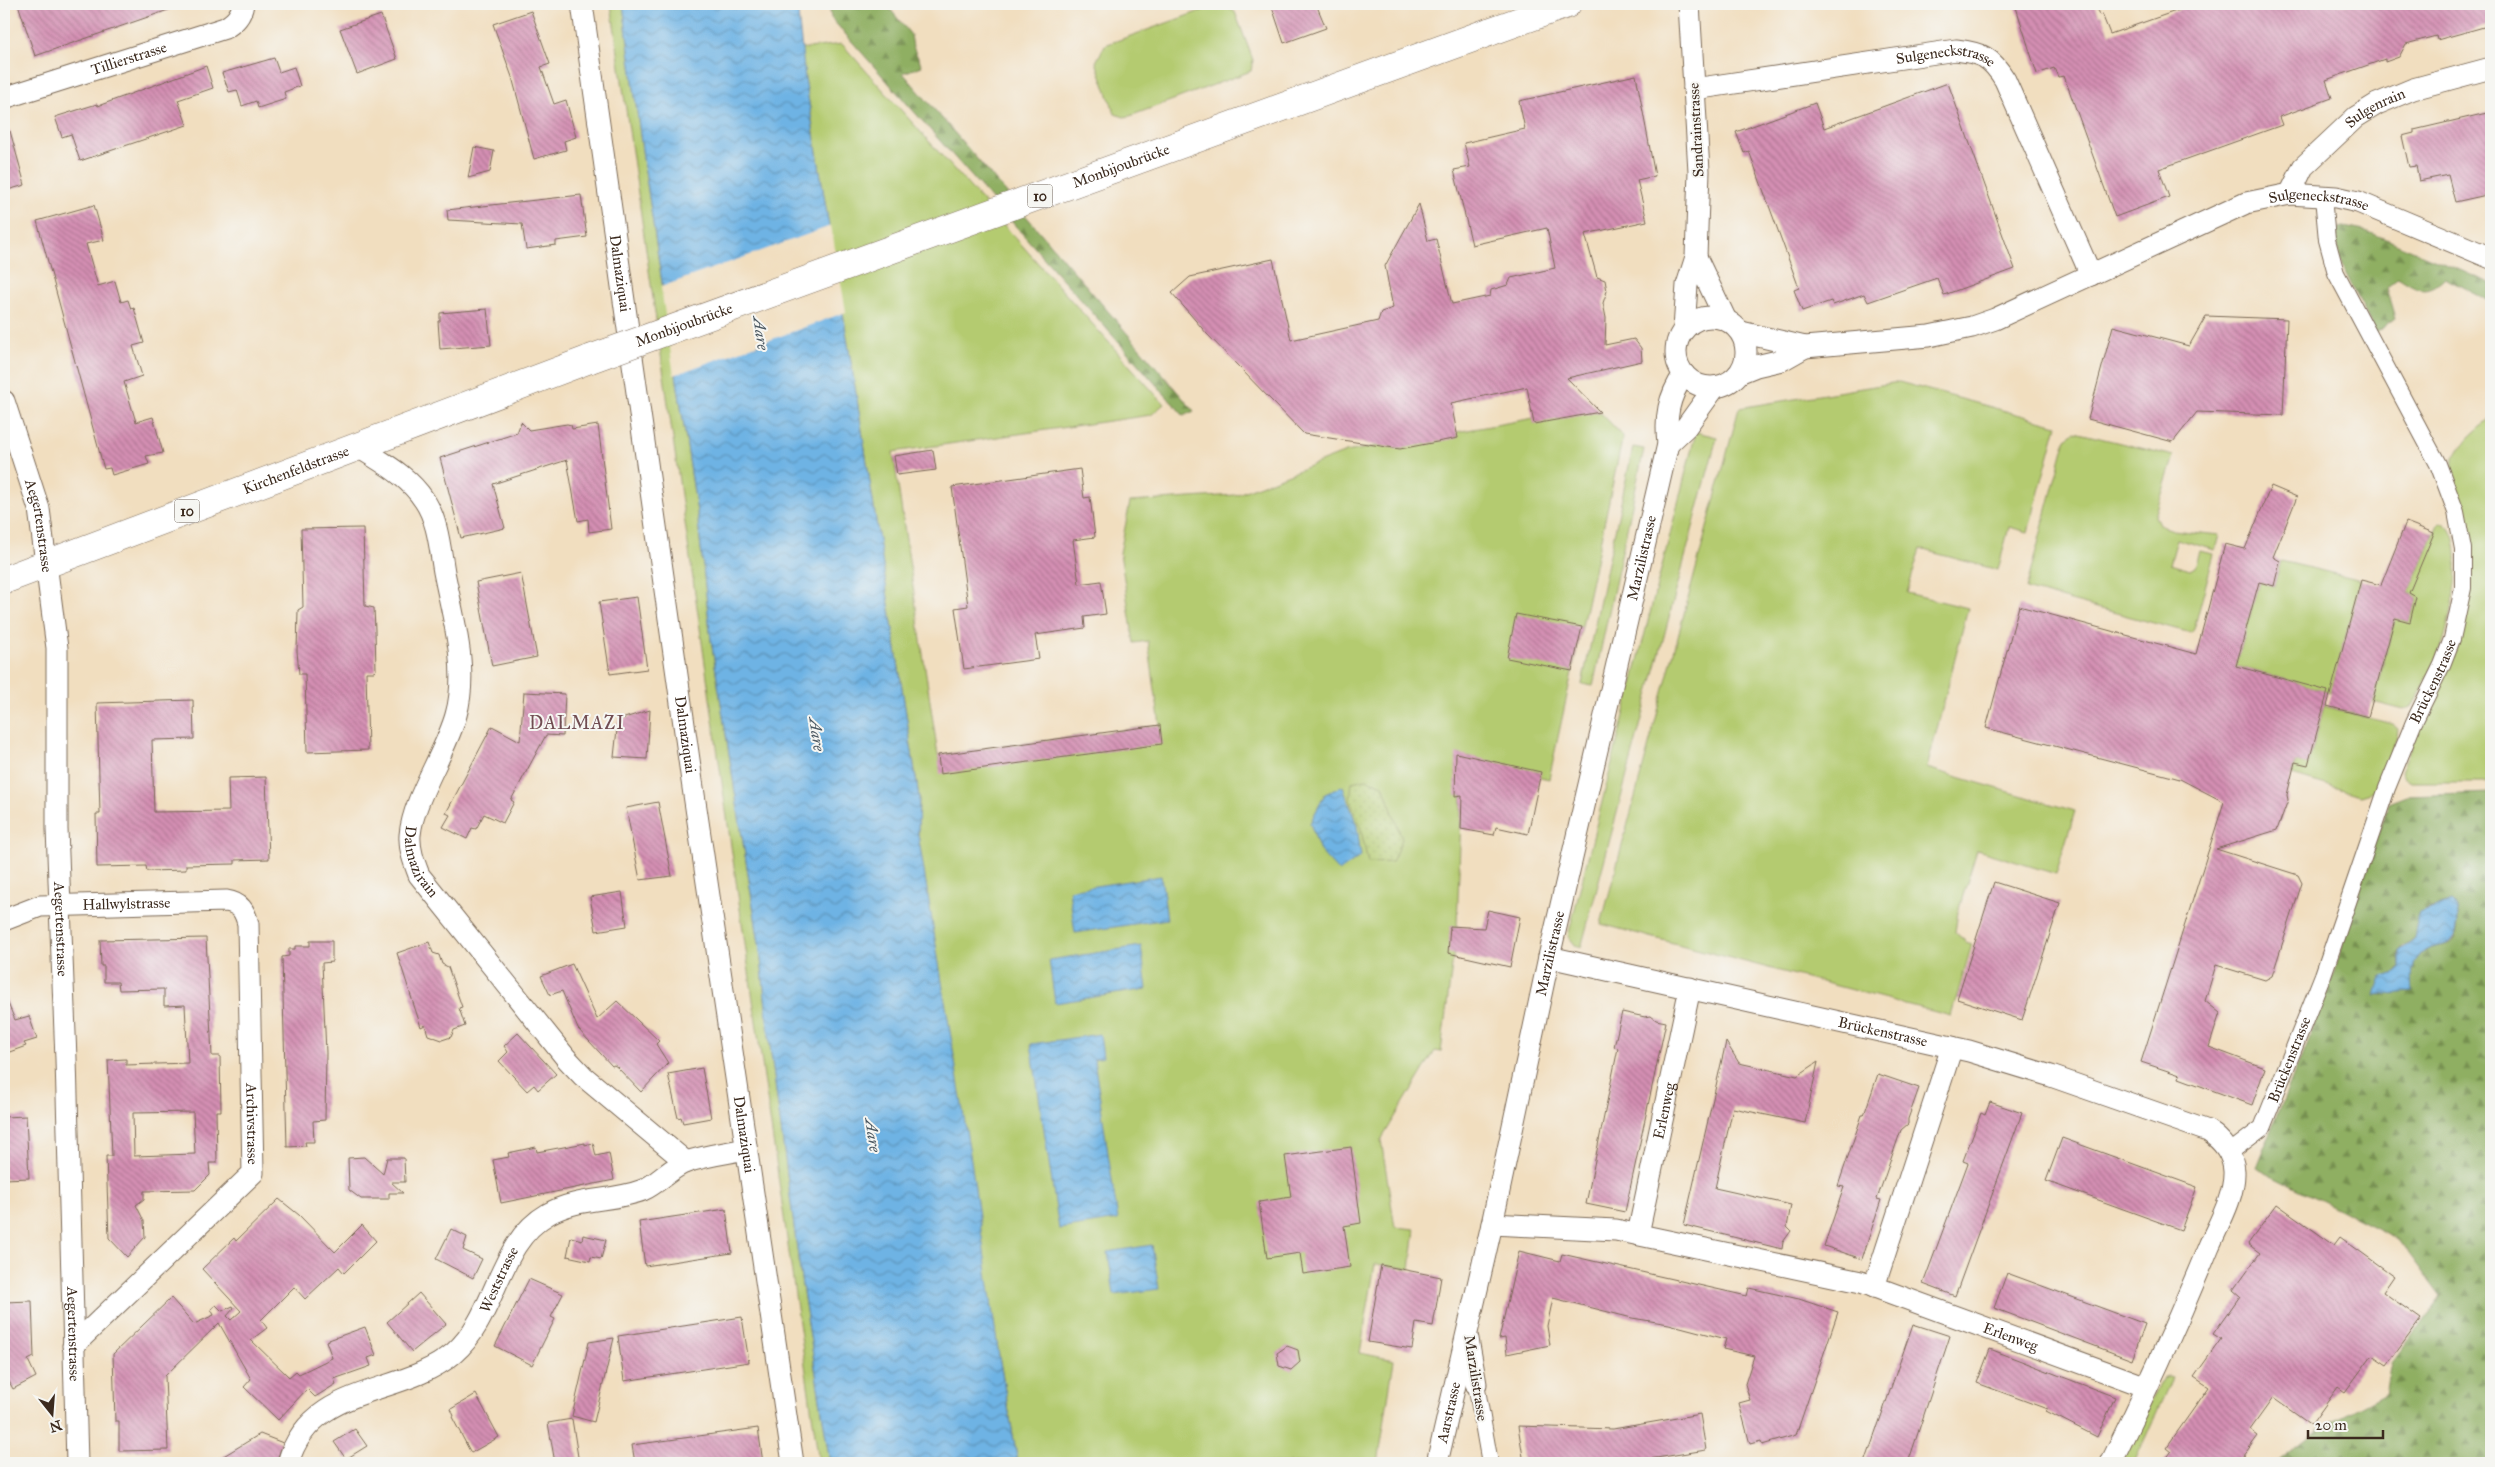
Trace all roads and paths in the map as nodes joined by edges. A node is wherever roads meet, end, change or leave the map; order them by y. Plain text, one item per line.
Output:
1 (243, 4) edge
2 (582, 4) edge
3 (1567, 4) edge
4 (1689, 4) edge
5 (2491, 68) edge
6 (1694, 89) junction
7 (4, 98) edge
8 (2290, 194) junction
9 (2323, 197) junction
10 (1696, 257) junction
11 (2491, 258) edge
12 (2092, 275) junction
13 (1725, 318) junction
14 (1684, 329) junction
15 (1741, 332) junction
16 (1805, 347) junction
17 (590, 359) joint
18 (1741, 372) junction
19 (1684, 374) junction
20 (1715, 387) junction
21 (4, 401) edge
22 (1668, 444) junction
23 (357, 446) junction
24 (47, 564) junction
25 (4, 580) edge
26 (60, 904) junction
27 (246, 916) joint
28 (4, 920) edge
29 (1549, 957) junction
30 (1690, 988) junction
31 (1952, 1048) junction
32 (746, 1149) junction
33 (2229, 1154) junction
34 (686, 1162) junction
35 (1492, 1224) junction
36 (1638, 1234) junction
37 (1874, 1286) junction
38 (1467, 1331) junction
39 (73, 1346) junction
40 (1476, 1384) joint
41 (2147, 1386) junction
42 (76, 1463) edge
43 (288, 1463) edge
44 (793, 1463) edge
45 (1437, 1463) edge
46 (1490, 1463) edge
47 (2111, 1463) edge

1 - 7 street, Tillierstrasse
2 - 32 street, Dalmaziquai
3 - 17 main road, Monbijoubrücke / 10, bridge
4 - 6 street, Sandrainstrasse
5 - 8 street, Sulgenrain
6 - 10 street, Sandrainstrasse
6 - 12 street, Sulgeneckstrasse
8 - 9 street, Sulgeneckstrasse
8 - 12 street, Sulgeneckstrasse
9 - 11 street, Sulgeneckstrasse
9 - 33 street, Brückenstrasse
10 - 13 street, Sandrainstrasse
10 - 14 street, Sandrainstrasse
12 - 16 street, Sulgeneckstrasse
13 - 14 street
13 - 15 street
14 - 19 street
15 - 16 street, Sulgeneckstrasse
15 - 18 street
16 - 18 street, Sulgeneckstrasse
17 - 23 main road, Kirchenfeldstrasse / 10
18 - 20 street
19 - 20 street
19 - 22 street, Marzilistrasse
20 - 22 street
21 - 24 street, Aegertenstrasse
22 - 29 street, Marzilistrasse
23 - 24 main road, Kirchenfeldstrasse / 10
23 - 34 street, Dalmazirain
24 - 25 main road, Kirchenfeldstrasse / 10
24 - 26 street, Aegertenstrasse
26 - 27 street, Hallwylstrasse
26 - 28 street, Hallwylstrasse
26 - 39 street, Aegertenstrasse
27 - 39 street, Archivstrasse
29 - 30 street, Brückenstrasse
29 - 35 street, Marzilistrasse
30 - 31 street, Brückenstrasse
30 - 36 street, Erlenweg
31 - 33 street, Brückenstrasse
31 - 37 street
32 - 34 street, Weststrasse
32 - 44 street, Dalmaziquai
33 - 41 street
34 - 43 street, Weststrasse
35 - 36 street, Erlenweg
35 - 38 street, Marzilistrasse
36 - 37 street, Erlenweg
37 - 41 street, Erlenweg
38 - 40 street, Marzilistrasse
38 - 45 street, Aarstrasse
39 - 42 street, Aegertenstrasse
40 - 46 street, Marzilistrasse
41 - 47 street

